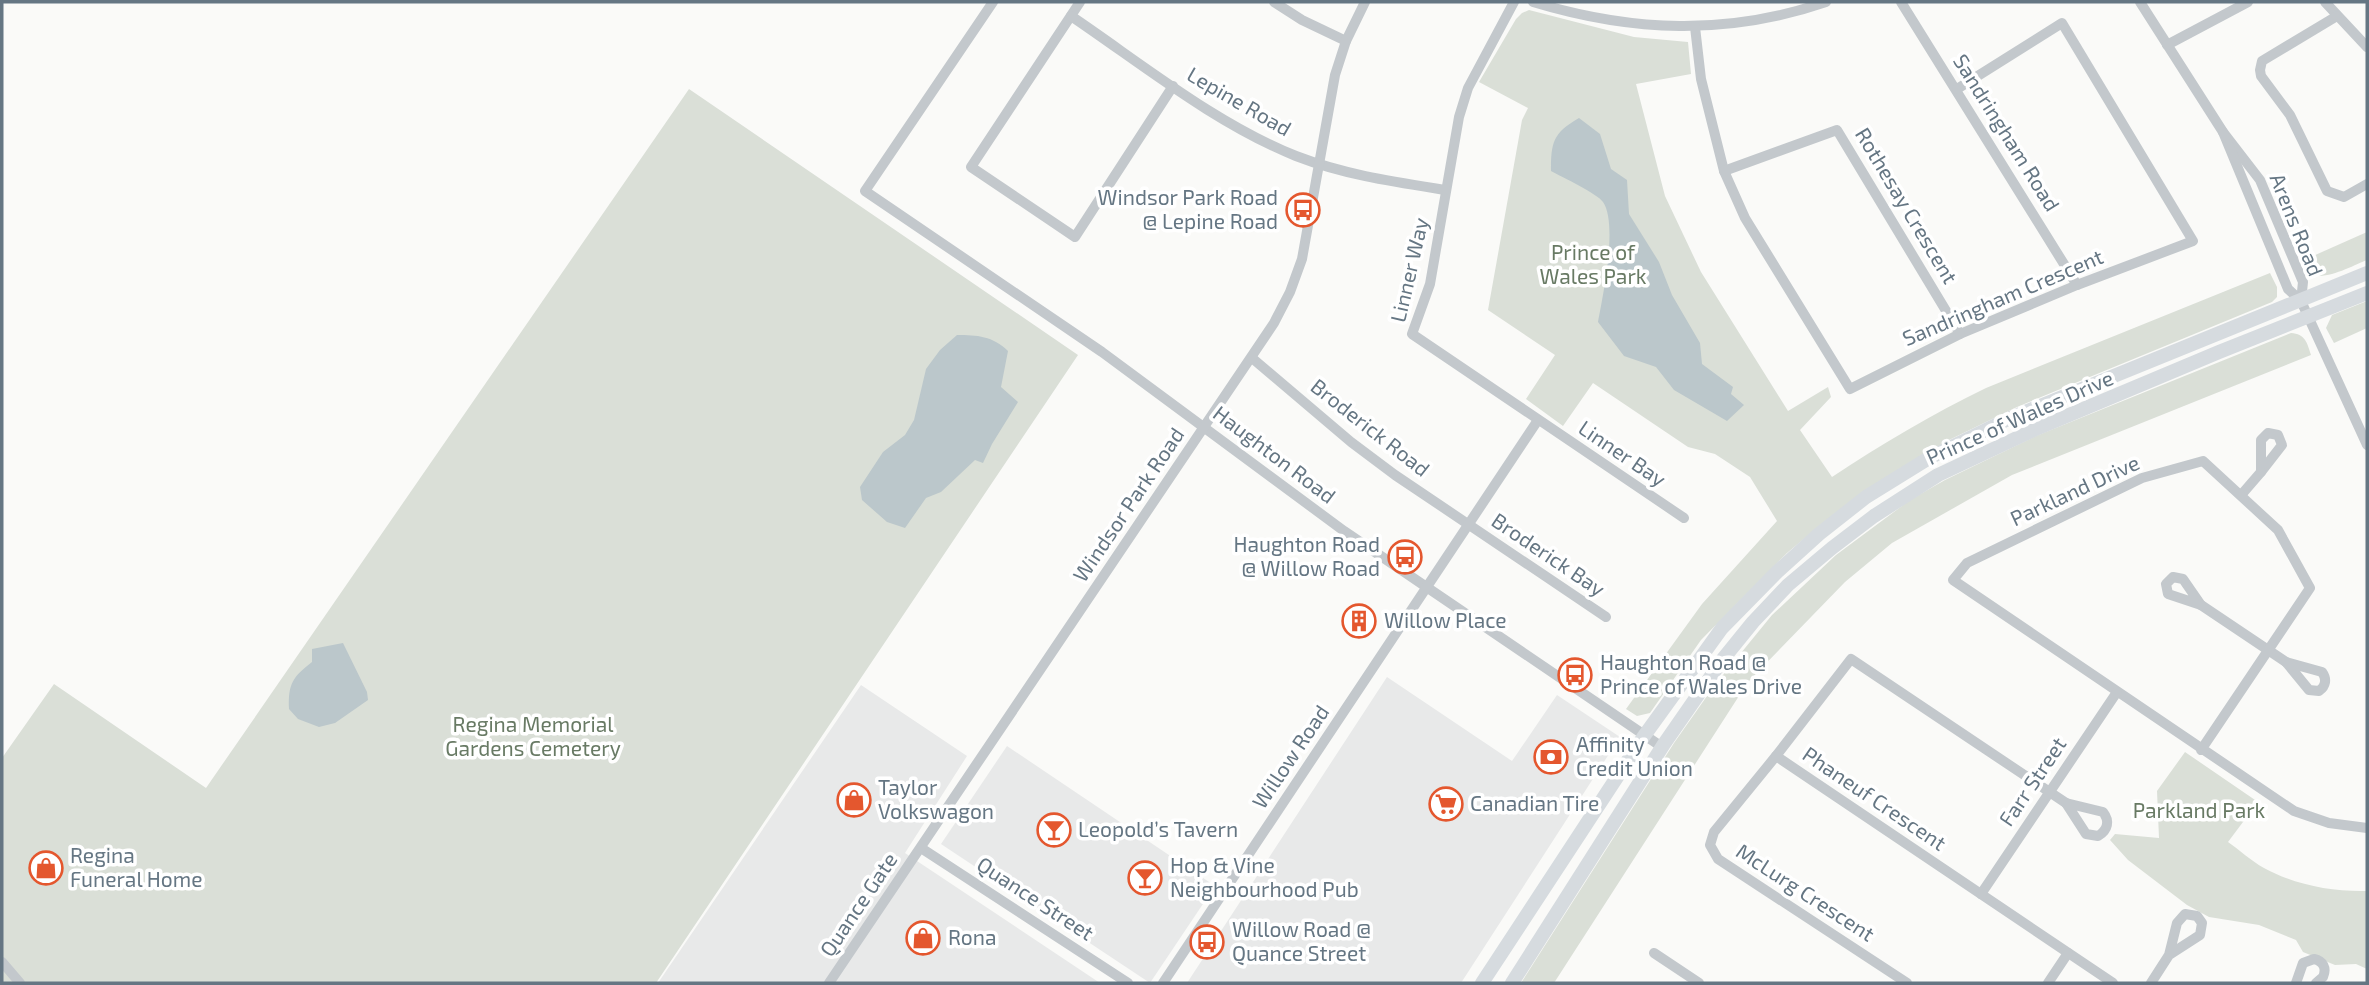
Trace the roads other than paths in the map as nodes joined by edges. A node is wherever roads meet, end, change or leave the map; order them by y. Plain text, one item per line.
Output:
1 (993, 2) edge
2 (1080, 2) edge
3 (1274, 2) edge
4 (1365, 2) edge
5 (1514, 2) edge
6 (1533, 2) edge
7 (1826, 2) edge
8 (1901, 2) edge
9 (2140, 2) edge
10 (2248, 2) edge
11 (2325, 2) edge
12 (1071, 16) junction
13 (2337, 16) junction
14 (1695, 27) junction
15 (1346, 41) junction
16 (2167, 45) junction
17 (2367, 47) edge
18 (1173, 86) junction
19 (1957, 89) junction
20 (2223, 132) junction
21 (1319, 164) junction
22 (1724, 171) junction
23 (2367, 184) edge
24 (1446, 191) junction
25 (2367, 273) edge
26 (2077, 285) junction
27 (2367, 293) edge
28 (2301, 301) junction
29 (2309, 318) junction
30 (1960, 334) junction
31 (1252, 358) junction
32 (1538, 421) junction
33 (1205, 427) junction
34 (2367, 445) edge
35 (2260, 472) dead end
36 (2242, 494) junction
37 (1684, 519) dead end
38 (1468, 524) junction
39 (1426, 587) junction
40 (2201, 605) dead end
41 (1606, 617) dead end
42 (2268, 650) junction
43 (2286, 662) dead end
44 (2117, 692) junction
45 (1644, 736) junction
46 (1662, 747) junction
47 (2201, 750) junction
48 (1776, 756) junction
49 (2050, 793) junction
50 (2066, 803) dead end
51 (2367, 828) edge
52 (921, 848) junction
53 (1981, 894) junction
54 (1654, 953) dead end
55 (2068, 953) junction
56 (2169, 955) dead end
57 (2, 962) edge
58 (20, 983) edge
59 (829, 983) edge
60 (1128, 983) edge
61 (1163, 983) edge
62 (1482, 983) edge
63 (1512, 983) edge
64 (1699, 983) edge
65 (1907, 983) edge
66 (2048, 983) edge
67 (2113, 983) edge
68 (2151, 983) edge
69 (2296, 983) edge
70 (2316, 983) edge

1 - 33 street, Haughton Road
2 - 12 street
3 - 15 street
4 - 15 street, Windsor Park Road
5 - 24 street, Linner Way
6 - 14 street
7 - 14 street
8 - 19 street, Sandringham Road
9 - 16 street, Arens Road
10 - 16 street
11 - 13 street
12 - 18 street, Lepine Road
12 - 18 street
13 - 17 street
13 - 23 street
14 - 22 street, Sandringham Crescent
15 - 21 street, Windsor Park Road
16 - 20 street, Arens Road
18 - 21 street, Lepine Road
19 - 26 street, Sandringham Road
19 - 26 street, Sandringham Crescent
20 - 28 street, Arens Road
20 - 28 street, Arens Road
21 - 24 street, Lepine Road
21 - 31 street, Windsor Park Road
22 - 30 street, Rothesay Crescent
22 - 30 street, Sandringham Crescent
24 - 32 street, Linner Way
25 - 28 main road, Prince of Wales Drive
26 - 30 street, Sandringham Crescent
27 - 29 main road, Prince of Wales Drive
28 - 29 street, Arens Road
28 - 45 main road, Prince of Wales Drive
29 - 34 street, Arens Road
29 - 46 main road, Prince of Wales Drive
31 - 33 street, Windsor Park Road
31 - 38 street, Broderick Road
32 - 37 street, Linner Bay
32 - 38 street
33 - 39 street, Haughton Road
33 - 52 street, Windsor Park Road
35 - 36 street
36 - 42 street, Parkland Drive
36 - 44 street, Parkland Drive
38 - 39 street
38 - 41 street, Broderick Bay
39 - 45 street, Haughton Road
39 - 61 street, Willow Road
40 - 42 street
42 - 43 street
42 - 47 street, Parkland Drive
44 - 47 street, Parkland Drive
44 - 49 street, Farr Street
45 - 46 street, Haughton Road
45 - 62 main road, Prince of Wales Drive
46 - 63 main road, Prince of Wales Drive
47 - 51 street, Parkland Drive
48 - 49 street, Phaneuf Crescent
48 - 53 street, Phaneuf Crescent
48 - 65 street, McLurg Crescent
49 - 50 street
49 - 53 street, Farr Street
52 - 59 street, Quance Gate
52 - 60 street, Quance Street
53 - 55 street, Phaneuf Crescent
54 - 64 street
55 - 66 street
55 - 67 street, Phaneuf Crescent
56 - 68 street
57 - 58 street
69 - 70 street

